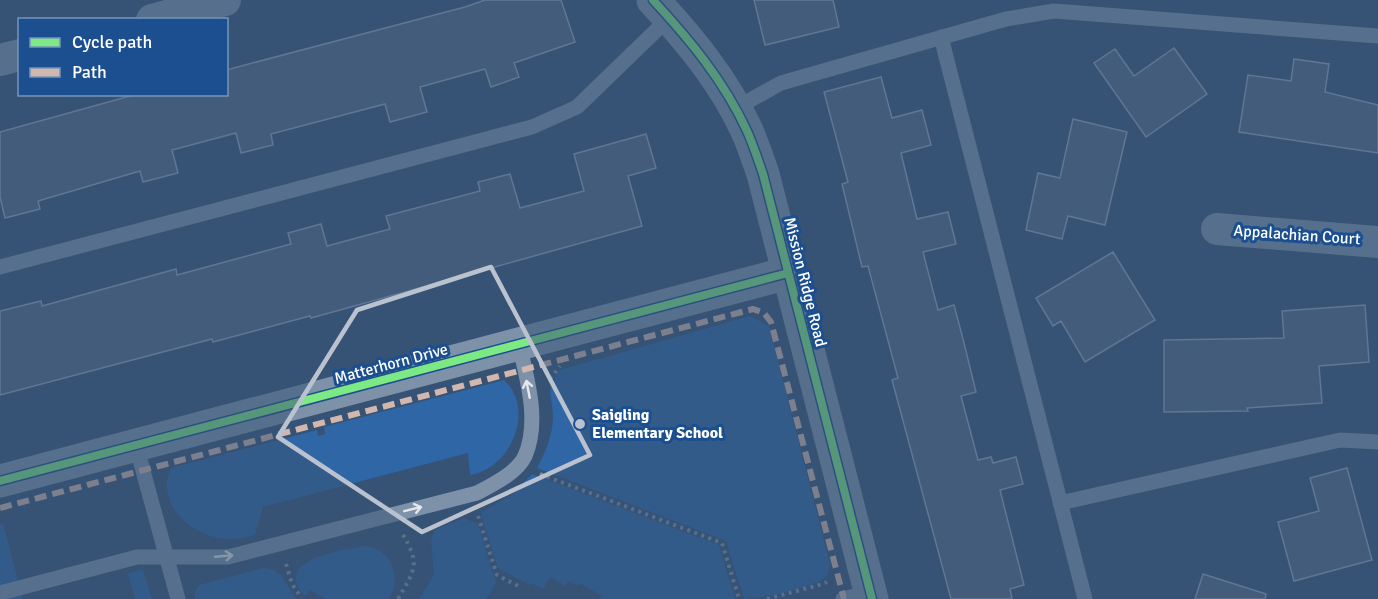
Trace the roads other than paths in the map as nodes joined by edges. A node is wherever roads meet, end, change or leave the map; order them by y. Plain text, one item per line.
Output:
1 (225, 0) edge
2 (661, 9) edge
3 (159, 18) edge
4 (1378, 36) edge
5 (941, 38) junction
6 (18, 56) edge
7 (0, 60) edge
8 (736, 108) junction
9 (1217, 229) dead end
10 (1378, 242) edge
11 (0, 267) edge
12 (789, 273) junction
13 (519, 344) junction
14 (1378, 442) edge
15 (136, 445) junction
16 (0, 481) edge
17 (1060, 503) junction
18 (166, 557) junction
19 (0, 593) edge
20 (861, 597) edge
21 (178, 599) edge
22 (1085, 599) edge

1 - 3 street
2 - 8 street, Mission Ridge Road
2 - 11 lane
4 - 5 lane
5 - 8 lane
5 - 17 lane
6 - 7 street
8 - 12 street, Mission Ridge Road
9 - 10 street, Appalachian Court
12 - 13 street, Matterhorn Drive
12 - 20 street, Mission Ridge Road
13 - 15 street, Matterhorn Drive
18 -> 13 lane
14 - 17 lane
15 - 16 street, Matterhorn Drive
15 - 18 lane
17 - 22 lane
18 - 19 lane
18 - 21 lane

